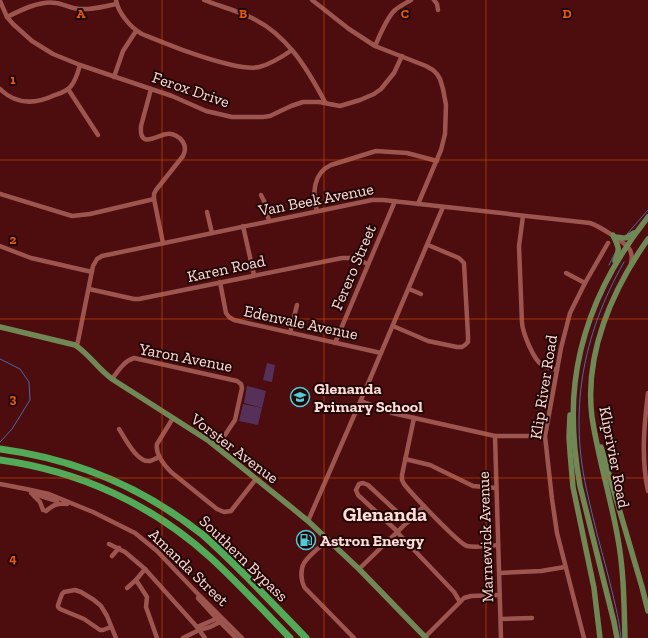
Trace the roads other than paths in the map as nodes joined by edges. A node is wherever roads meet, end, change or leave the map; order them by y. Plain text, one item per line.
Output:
1 (206, 0) edge
2 (312, 0) edge
3 (411, 0) edge
4 (434, 0) edge
5 (0, 1) edge
6 (116, 2) edge
7 (438, 10) dead end
8 (7, 17) junction
9 (136, 31) junction
10 (375, 46) junction
11 (292, 50) junction
12 (402, 56) junction
13 (80, 65) junction
14 (114, 77) junction
15 (0, 89) edge
16 (68, 89) junction
17 (151, 89) junction
18 (325, 102) junction
19 (98, 135) dead end
20 (437, 160) junction
21 (0, 194) edge
22 (261, 194) dead end
23 (154, 199) junction
24 (395, 202) junction
25 (418, 204) junction
26 (443, 207) junction
27 (317, 211) junction
28 (207, 212) dead end
29 (523, 216) junction
30 (648, 218) edge
31 (269, 221) junction
32 (244, 226) junction
33 (637, 231) junction
34 (212, 233) junction
35 (613, 236) junction
36 (648, 240) edge
37 (162, 243) junction
38 (608, 243) dead end
39 (428, 245) junction
40 (0, 246) edge
41 (627, 247) junction
42 (368, 264) junction
43 (631, 265) junction
44 (92, 272) junction
45 (566, 273) dead end
46 (611, 273) junction
47 (254, 275) junction
48 (220, 282) junction
49 (585, 283) junction
50 (89, 289) junction
51 (408, 289) junction
52 (421, 294) dead end
53 (297, 305) dead end
54 (393, 326) junction
55 (0, 327) edge
56 (290, 333) junction
57 (335, 343) junction
58 (77, 346) junction
59 (381, 353) junction
60 (557, 370) junction
61 (112, 379) junction
62 (648, 393) edge
63 (574, 395) junction
64 (361, 401) junction
65 (173, 418) junction
66 (414, 418) junction
67 (119, 429) dead end
68 (595, 430) junction
69 (495, 436) junction
70 (545, 436) junction
71 (216, 446) junction
72 (0, 449) edge
73 (159, 457) junction
74 (405, 459) junction
75 (0, 460) edge
76 (646, 464) edge
77 (256, 479) junction
78 (0, 486) edge
79 (496, 488) junction
80 (29, 492) junction
81 (648, 492) edge
82 (66, 504) junction
83 (424, 506) junction
84 (308, 521) junction
85 (408, 522) junction
86 (397, 532) junction
87 (328, 540) junction
88 (109, 544) dead end
89 (498, 545) junction
90 (119, 548) junction
91 (112, 556) dead end
92 (565, 566) junction
93 (145, 569) junction
94 (359, 569) junction
95 (500, 573) junction
96 (180, 577) junction
97 (136, 580) junction
98 (127, 588) dead end
99 (500, 595) junction
100 (460, 602) junction
101 (648, 611) edge
102 (532, 618) dead end
103 (220, 619) junction
104 (501, 620) junction
105 (111, 627) junction
106 (198, 628) junction
107 (233, 632) junction
108 (425, 637) edge
109 (116, 638) edge
110 (157, 638) edge
111 (183, 638) edge
112 (205, 638) edge
113 (236, 638) edge
114 (242, 638) edge
115 (290, 638) edge
116 (306, 638) edge
117 (354, 638) edge
118 (501, 638) edge
119 (584, 638) edge
120 (600, 638) edge
121 (617, 638) edge
122 (625, 638) edge

1 - 11 street
2 - 10 street
3 - 10 street
4 - 7 street
5 - 8 street, Ferox Drive
6 - 8 street
6 - 9 street
8 - 13 street, Ferox Drive
9 - 11 street
9 - 14 street
10 - 12 street
11 - 18 street
12 - 18 street, Ferox Drive
12 - 20 street
13 - 14 street, Ferox Drive
13 - 16 street
14 - 17 street, Ferox Drive
15 - 16 street
16 - 19 street
17 - 18 street, Ferox Drive
17 - 23 street
20 - 25 street
20 - 27 street
21 - 23 street
22 - 31 street
23 - 37 street
24 - 25 street, Van Beek Avenue
24 - 27 street, Van Beek Avenue
24 - 42 street, Ferero Street
25 - 26 street, Van Beek Avenue
26 - 29 street, Van Beek Avenue
26 - 39 street
27 - 31 street, Van Beek Avenue
28 - 34 street
29 - 35 street, Van Beek Avenue
29 - 60 street
30 - 33 main road
31 - 32 street, Van Beek Avenue
32 - 34 street, Van Beek Avenue
32 - 47 street
33 - 35 main road
33 - 41 main road
34 - 37 street, Van Beek Avenue
35 - 41 street, Van Beek Avenue
35 - 46 main road
36 - 43 main road, Kliprivier Road
37 - 44 street, Van Beek Avenue
38 - 49 street, Klip River Road
39 - 51 street
39 - 54 street
40 - 44 street
41 - 43 street
41 - 46 main road
42 - 47 street, Karen Road
42 - 57 street, Ferero Street
43 - 68 main road, Kliprivier Road
44 - 50 street
45 - 49 street
46 - 63 main road, Kliprivier Road
47 - 48 street, Karen Road
48 - 50 street, Karen Road
48 - 56 street, Edenvale Avenue
49 - 60 street, Klip River Road
50 - 58 street
51 - 52 street
51 - 54 street
53 - 56 street
54 - 59 street
55 - 58 main road, Vorster Avenue
56 - 57 street, Edenvale Avenue
57 - 59 street, Edenvale Avenue
58 - 61 main road, Vorster Avenue
59 - 64 street
60 - 70 street, Klip River Road
61 - 65 main road, Vorster Avenue
61 - 71 street, Yaron Avenue
62 - 76 street
63 - 120 main road
63 - 121 main road, Kliprivier Road
64 - 66 street
64 - 84 street
65 - 71 main road, Vorster Avenue
65 - 73 street
66 - 69 street
66 - 74 street
67 - 73 street
68 - 101 main road
68 - 122 main road, Kliprivier Road
69 - 70 street
69 - 79 street, Marnewick Avenue
70 - 92 street, Klip River Road
71 - 77 main road, Vorster Avenue
72 - 116 highway, Southern Bypass
73 - 77 street
74 - 79 street
74 - 83 street
75 - 115 highway, Southern Bypass
76 - 81 street
77 - 84 main road, Vorster Avenue
78 - 80 street, Amanda Street
78 - 96 street, Amanda Street
79 - 89 street, Marnewick Avenue
80 - 82 street, Amanda Street
80 - 82 street
82 - 96 street, Amanda Street
83 - 85 street
83 - 89 street
84 - 87 main road, Vorster Avenue
85 - 86 street
85 - 86 street
86 - 94 street
86 - 100 street
87 - 94 main road, Vorster Avenue
87 - 117 street
88 - 90 street
89 - 95 street, Marnewick Avenue
90 - 91 street
90 - 93 street
92 - 95 street
92 - 119 street, Klip River Road
93 - 97 street
93 - 106 street
94 - 108 main road, Vorster Avenue
95 - 99 street, Marnewick Avenue
96 - 103 street, Amanda Street
97 - 98 street
97 - 110 street
99 - 100 street
99 - 104 street, Marnewick Avenue
100 - 108 street
102 - 104 street
103 - 106 street
103 - 107 street, Amanda Street
104 - 118 street, Marnewick Avenue
105 - 105 street
105 - 109 street
106 - 111 street
106 - 112 street
107 - 113 street, Amanda Street
107 - 114 street, Amanda Street

